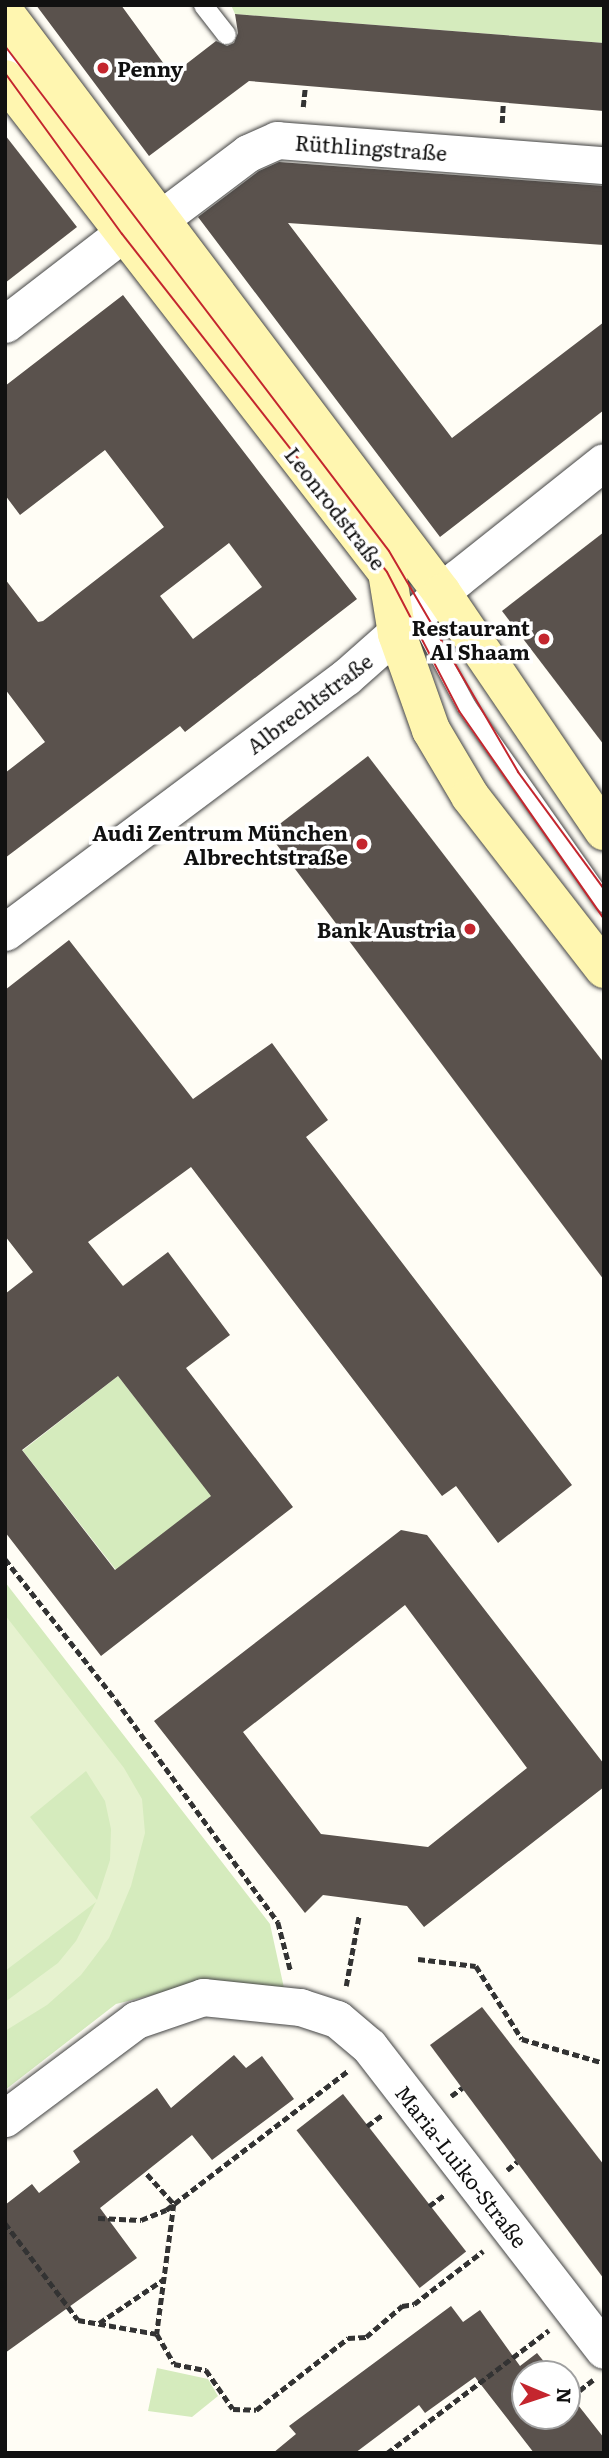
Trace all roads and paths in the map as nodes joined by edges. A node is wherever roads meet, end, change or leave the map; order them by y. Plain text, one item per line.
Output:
1 (203, 5) edge
2 (5, 13) edge
3 (226, 34) dead end
4 (5, 46) edge
5 (5, 79) edge
6 (604, 165) edge
7 (163, 216) junction
8 (122, 234) junction
9 (5, 324) edge
10 (604, 462) edge
11 (409, 600) junction
12 (604, 831) edge
13 (604, 902) edge
14 (5, 932) edge
15 (604, 969) edge
16 (5, 1559) edge
17 (359, 1915) dead end
18 (418, 1959) dead end
19 (296, 1992) junction
20 (342, 1996) dead end
21 (604, 2063) edge
22 (357, 2064) dead end
23 (462, 2088) dead end
24 (450, 2097) dead end
25 (5, 2118) edge
26 (517, 2162) dead end
27 (505, 2171) dead end
28 (147, 2174) dead end
29 (174, 2204) junction
30 (98, 2218) dead end
31 (5, 2223) edge
32 (494, 2243) dead end
33 (164, 2278) junction
34 (99, 2323) junction
35 (555, 2325) dead end
36 (157, 2334) junction
37 (599, 2364) edge
38 (581, 2385) edge
39 (387, 2453) edge

1 - 3 lane
2 - 7 main road, Leonrodstraße
4 - 11 lane
5 - 8 main road, Leonrodstraße
6 - 7 street, Rüthlingstraße
7 - 11 main road, Leonrodstraße
8 - 9 street
8 - 11 main road, Leonrodstraße
10 - 11 street, Albrechtstraße
11 - 12 main road, Leonrodstraße
11 - 13 lane
11 - 14 street, Albrechtstraße
11 - 15 main road, Leonrodstraße
16 - 19 path
17 - 20 path
18 - 21 path
19 - 25 street, Maria-Luiko-Straße
19 - 37 street, Maria-Luiko-Straße
22 - 29 path
23 - 24 path
26 - 27 path
28 - 29 path
29 - 30 path
29 - 33 path
31 - 34 path
32 - 36 path
33 - 34 path
33 - 36 path
34 - 36 path
35 - 39 path
37 - 38 path

